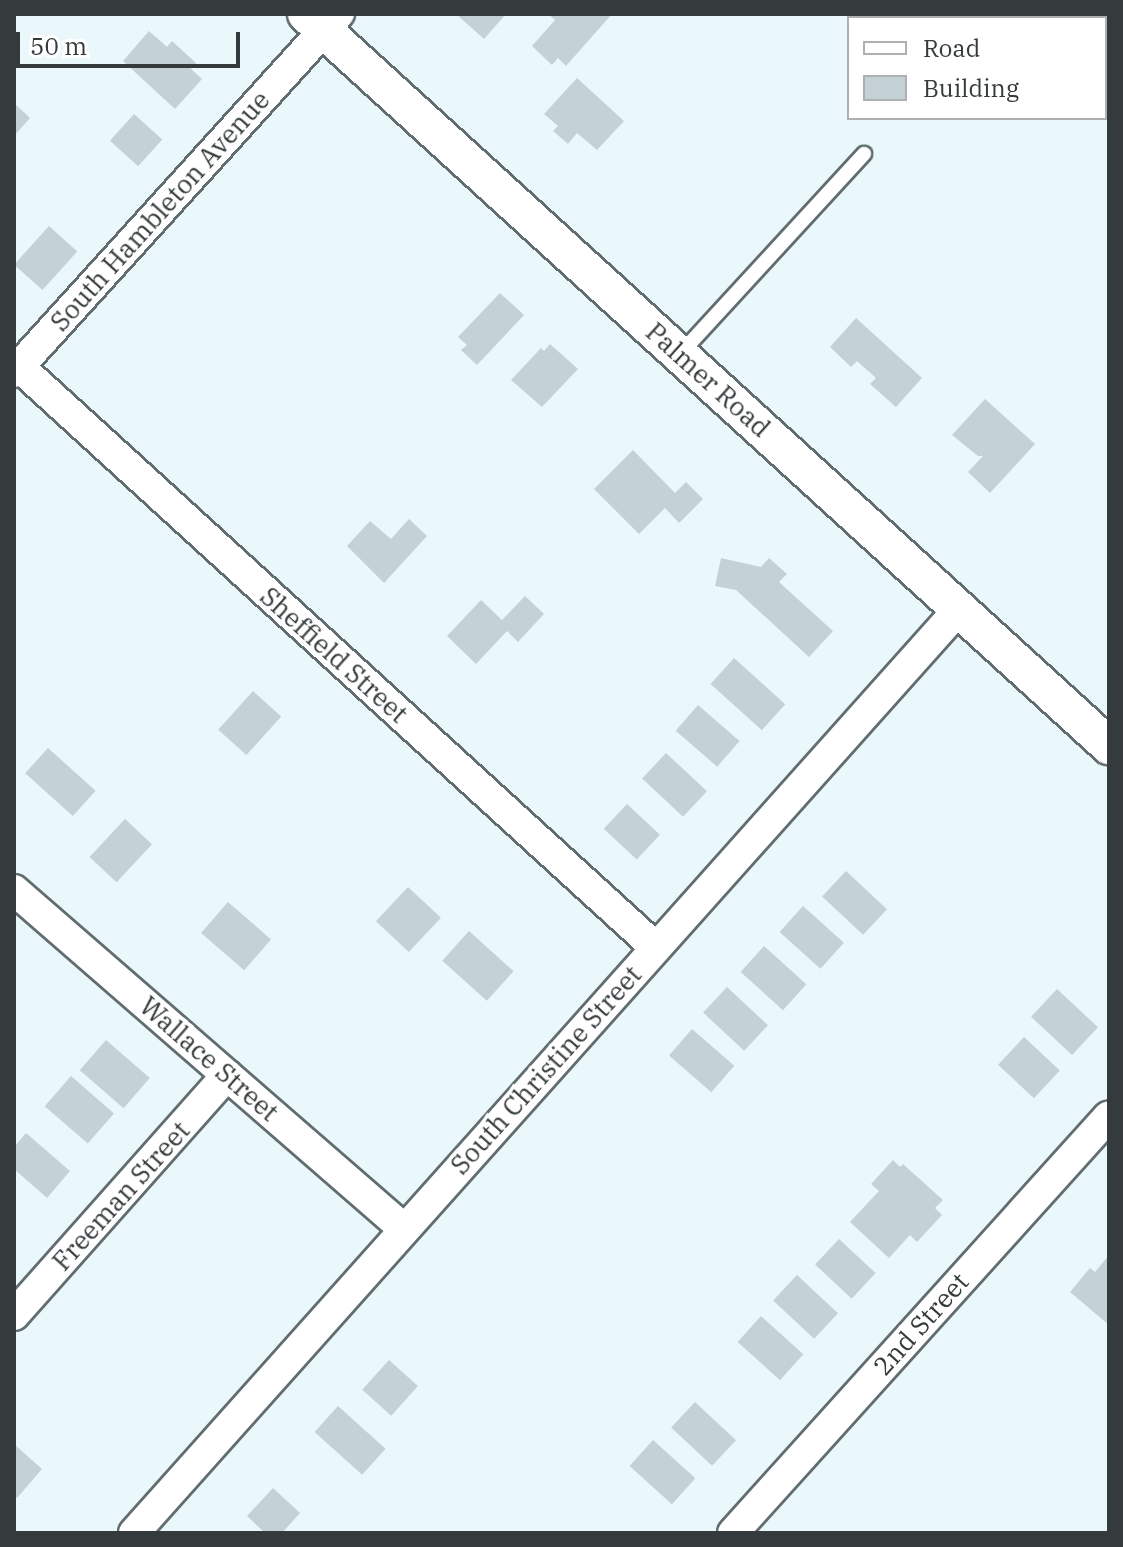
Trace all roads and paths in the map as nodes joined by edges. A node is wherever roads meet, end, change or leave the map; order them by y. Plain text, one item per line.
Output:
1 (323, 19) edge
2 (864, 154) dead end
3 (679, 355) junction
4 (16, 367) edge
5 (959, 609) junction
6 (1109, 746) edge
7 (14, 890) edge
8 (655, 947) junction
9 (227, 1075) junction
10 (1109, 1116) edge
11 (404, 1229) junction
12 (14, 1315) edge
13 (134, 1533) edge
14 (733, 1533) edge

1 - 3 street, Palmer Road
1 - 4 street, South Hambleton Avenue
2 - 3 lane
3 - 5 street, Palmer Road
4 - 8 street, Sheffield Street
5 - 6 street, Palmer Road
5 - 8 street, South Christine Street
7 - 9 street, Wallace Street
8 - 11 street, South Christine Street
9 - 11 street, Wallace Street
9 - 12 street, Freeman Street
10 - 14 street, 2nd Street
11 - 13 street, South Christine Street

